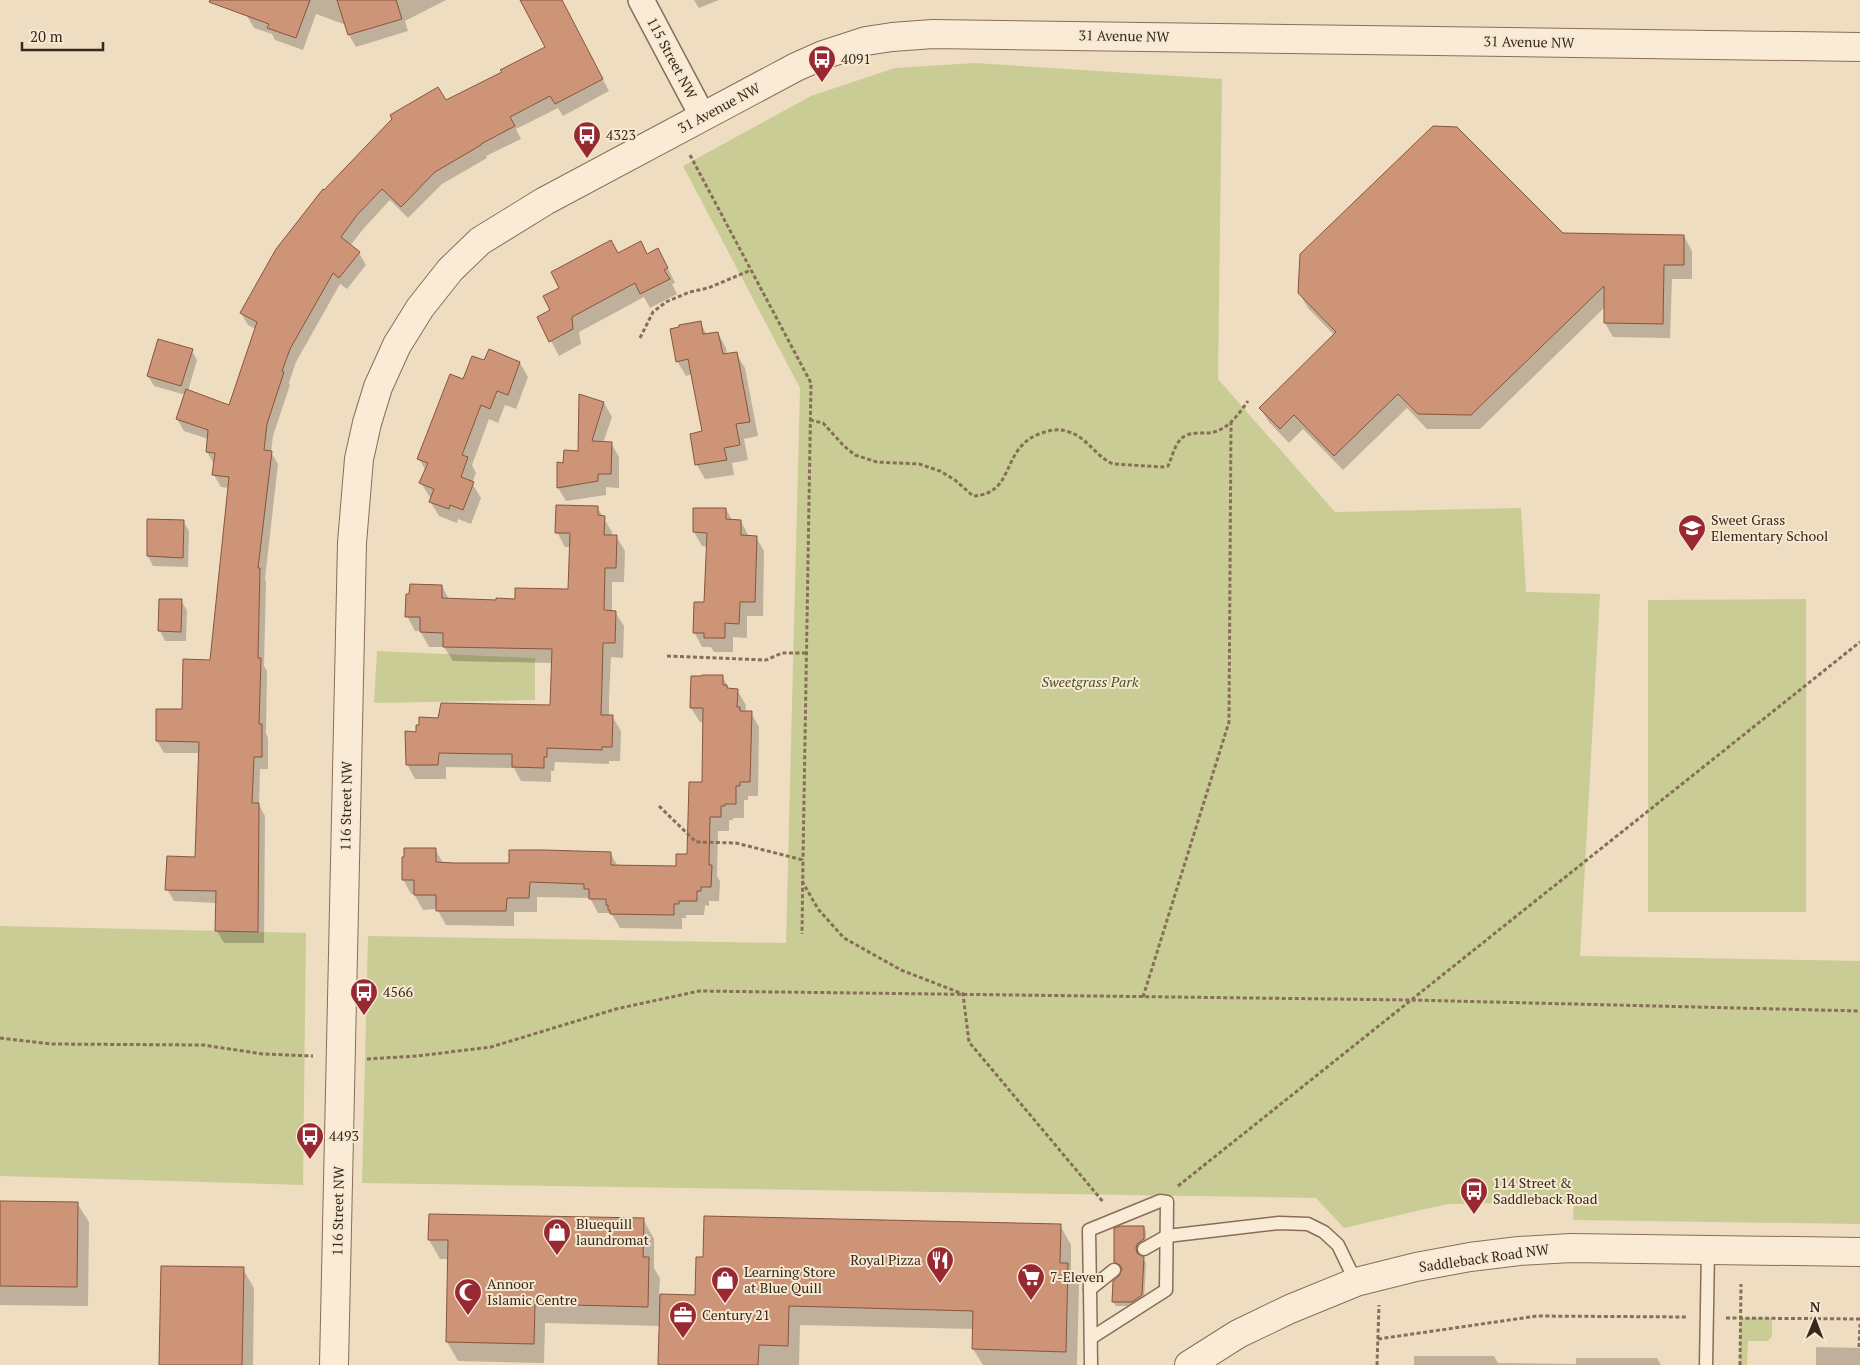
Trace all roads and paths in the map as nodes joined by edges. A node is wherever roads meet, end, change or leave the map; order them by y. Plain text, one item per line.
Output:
1 (641, 0) edge
2 (1860, 47) edge
3 (702, 117) junction
4 (689, 152) dead end
5 (450, 270) joint
6 (751, 270) junction
7 (640, 338) dead end
8 (1248, 401) dead end
9 (810, 420) junction
10 (1231, 423) junction
11 (1860, 642) edge
12 (806, 652) junction
13 (667, 656) dead end
14 (659, 806) dead end
15 (803, 860) junction
16 (802, 880) junction
17 (802, 934) dead end
18 (963, 994) junction
19 (1144, 997) junction
20 (1410, 1000) junction
21 (1860, 1010) edge
22 (0, 1038) edge
23 (312, 1056) dead end
24 (368, 1059) dead end
25 (1160, 1201) junction
26 (1117, 1218) junction
27 (1167, 1236) junction
28 (1144, 1249) dead end
29 (1708, 1250) junction
30 (1860, 1252) edge
31 (1114, 1270) dead end
32 (1356, 1282) junction
33 (1740, 1284) dead end
34 (1090, 1289) junction
35 (1379, 1305) dead end
36 (1707, 1318) junction
37 (1740, 1318) junction
38 (1860, 1320) edge
39 (1860, 1324) edge
40 (1091, 1338) junction
41 (1378, 1338) junction
42 (1859, 1347) edge
43 (334, 1365) edge
44 (1091, 1365) edge
45 (1189, 1365) edge
46 (1378, 1365) edge
47 (1706, 1365) edge
48 (1740, 1365) edge

1 - 3 street, 115 Street NW
2 - 3 street, 31 Avenue NW
3 - 5 street, 31 Avenue NW
4 - 6 path
5 - 43 street, 116 Street NW
6 - 7 path
6 - 9 path
8 - 10 path
9 - 10 path
9 - 12 path
10 - 19 path
11 - 20 path
12 - 13 path
12 - 15 path
14 - 15 path
15 - 16 path
16 - 17 path
16 - 18 path
18 - 19 path
18 - 24 path
18 - 26 path
19 - 20 path
20 - 21 path
20 - 25 path
22 - 23 path
25 - 26 lane
25 - 27 lane
26 - 34 lane
27 - 28 lane
27 - 32 lane
27 - 40 lane
29 - 30 street, Saddleback Road NW
29 - 32 street, Saddleback Road NW
29 - 36 lane
31 - 34 lane
32 - 45 street, Saddleback Road NW
33 - 37 path
34 - 40 lane
35 - 41 path
36 - 37 path
36 - 41 path
36 - 47 lane
37 - 38 path
37 - 48 path
39 - 42 path
40 - 44 lane
41 - 46 path

